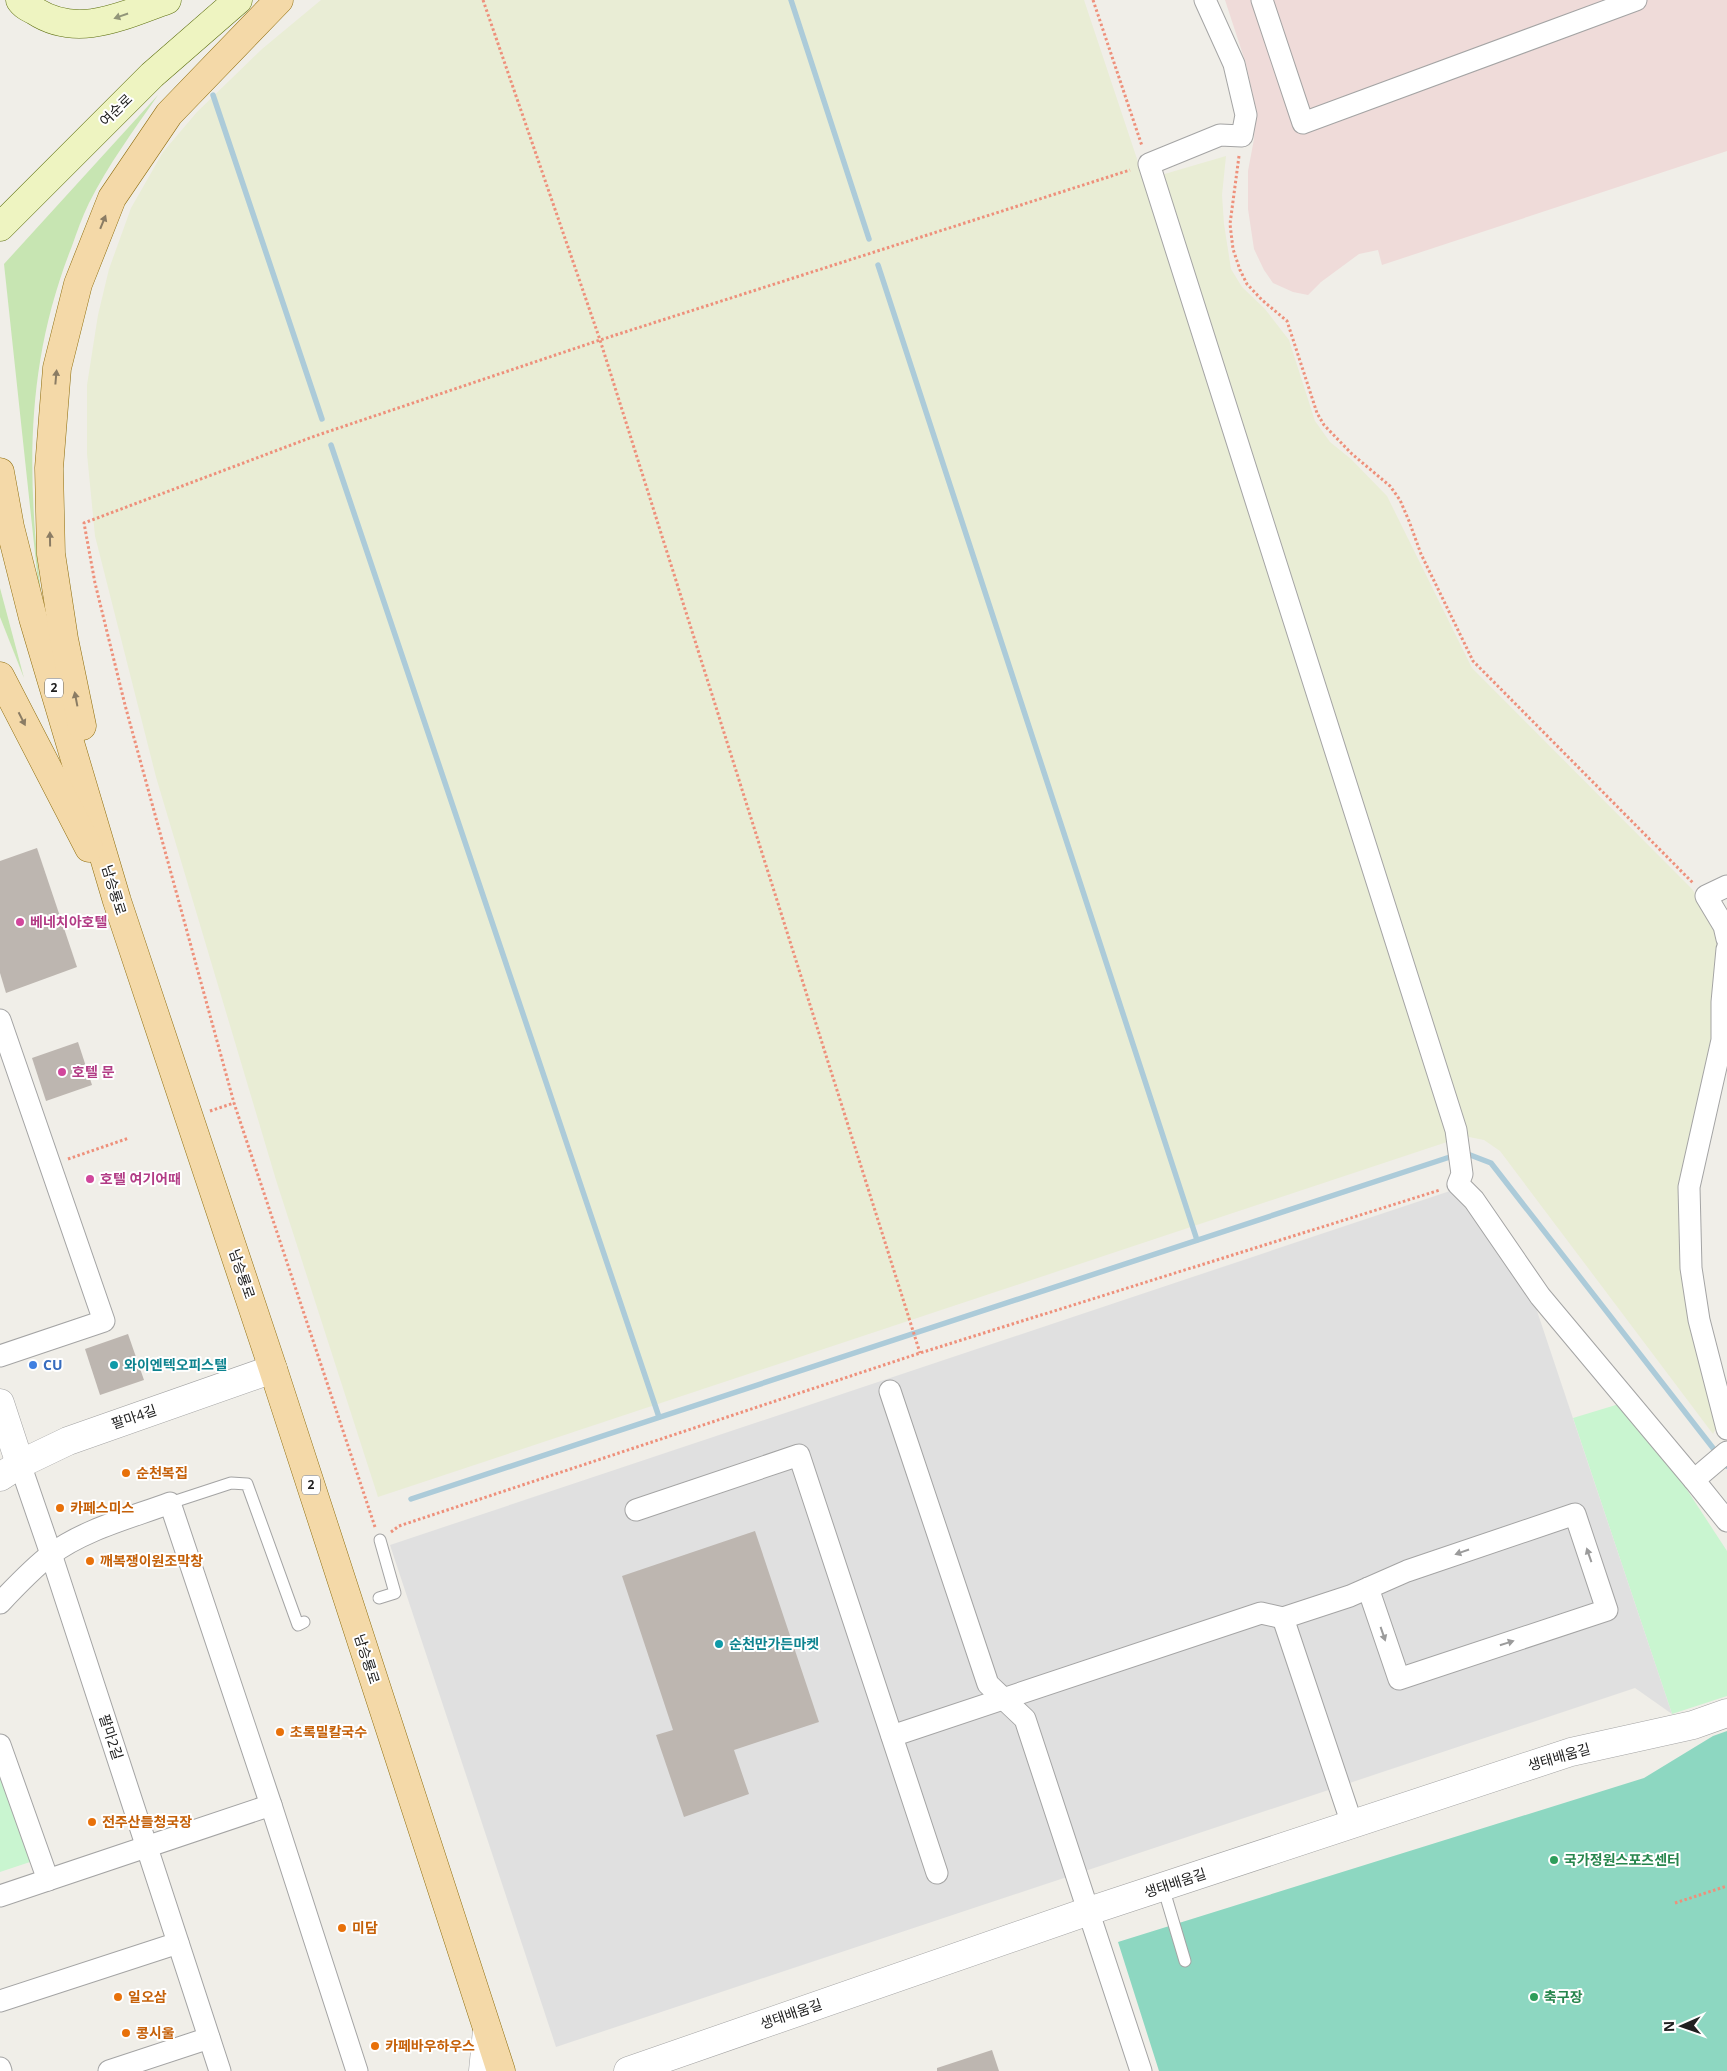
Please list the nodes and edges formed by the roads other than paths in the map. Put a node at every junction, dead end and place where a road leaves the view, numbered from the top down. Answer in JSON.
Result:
{"nodes":[{"id":1,"x":20,"y":0,"type":"edge"},
{"id":2,"x":167,"y":0,"type":"edge"},
{"id":3,"x":238,"y":0,"type":"edge"},
{"id":4,"x":279,"y":0,"type":"edge"},
{"id":5,"x":1205,"y":0,"type":"edge"},
{"id":6,"x":1262,"y":0,"type":"edge"},
{"id":7,"x":1636,"y":0,"type":"edge"},
{"id":8,"x":0,"y":227,"type":"edge"},
{"id":9,"x":0,"y":472,"type":"edge"},
{"id":10,"x":0,"y":676,"type":"edge"},
{"id":11,"x":1727,"y":886,"type":"edge"},
{"id":12,"x":117,"y":902,"type":"junction"},
{"id":13,"x":1727,"y":939,"type":"edge"},
{"id":14,"x":1727,"y":949,"type":"edge"},
{"id":15,"x":0,"y":1020,"type":"edge"},
{"id":16,"x":0,"y":1356,"type":"edge"},
{"id":17,"x":273,"y":1369,"type":"junction"},
{"id":18,"x":890,"y":1391,"type":"dead end"},
{"id":19,"x":0,"y":1402,"type":"edge"},
{"id":20,"x":1727,"y":1429,"type":"edge"},
{"id":21,"x":1727,"y":1452,"type":"edge"},
{"id":22,"x":10,"y":1470,"type":"edge"},
{"id":23,"x":1699,"y":1476,"type":"junction"},
{"id":24,"x":170,"y":1503,"type":"junction"},
{"id":25,"x":636,"y":1510,"type":"dead end"},
{"id":26,"x":1727,"y":1521,"type":"edge"},
{"id":27,"x":380,"y":1540,"type":"road end"},
{"id":28,"x":51,"y":1554,"type":"junction"},
{"id":29,"x":1376,"y":1585,"type":"junction"},
{"id":30,"x":379,"y":1598,"type":"dead end"},
{"id":31,"x":0,"y":1603,"type":"edge"},
{"id":32,"x":1283,"y":1618,"type":"junction"},
{"id":33,"x":304,"y":1622,"type":"dead end"},
{"id":34,"x":1004,"y":1699,"type":"junction"},
{"id":35,"x":1727,"y":1713,"type":"edge"},
{"id":36,"x":892,"y":1736,"type":"junction"},
{"id":37,"x":0,"y":1745,"type":"edge"},
{"id":38,"x":271,"y":1805,"type":"junction"},
{"id":39,"x":1352,"y":1824,"type":"junction"},
{"id":40,"x":147,"y":1848,"type":"junction"},
{"id":41,"x":937,"y":1872,"type":"dead end"},
{"id":42,"x":48,"y":1880,"type":"junction"},
{"id":43,"x":1163,"y":1887,"type":"junction"},
{"id":44,"x":0,"y":1896,"type":"edge"},
{"id":45,"x":1089,"y":1911,"type":"junction"},
{"id":46,"x":178,"y":1943,"type":"junction"},
{"id":47,"x":1185,"y":1961,"type":"dead end"},
{"id":48,"x":0,"y":2001,"type":"edge"},
{"id":49,"x":487,"y":2030,"type":"junction"},
{"id":50,"x":209,"y":2038,"type":"junction"},
{"id":51,"x":109,"y":2071,"type":"edge"},
{"id":52,"x":220,"y":2071,"type":"edge"},
{"id":53,"x":357,"y":2071,"type":"edge"},
{"id":54,"x":483,"y":2071,"type":"edge"},
{"id":55,"x":501,"y":2071,"type":"edge"},
{"id":56,"x":628,"y":2071,"type":"edge"},
{"id":57,"x":1141,"y":2071,"type":"edge"}],
"edges":[{"from":2,"to":1,"type":"main road","one_way":true},
{"from":3,"to":8,"type":"main road","name":"여순로"},
{"from":12,"to":4,"type":"main road","one_way":true},
{"from":5,"to":23,"type":"street"},
{"from":6,"to":7,"type":"street"},
{"from":9,"to":12,"type":"main road","name":"남승룡로","number":"2"},
{"from":10,"to":12,"type":"main road","one_way":true},
{"from":11,"to":13,"type":"street"},
{"from":12,"to":17,"type":"main road","name":"남승룡로","number":"2"},
{"from":14,"to":20,"type":"street"},
{"from":15,"to":16,"type":"street"},
{"from":17,"to":22,"type":"street","name":"팔마4길"},
{"from":17,"to":49,"type":"main road","name":"남승룡로","number":"2"},
{"from":18,"to":34,"type":"street"},
{"from":19,"to":22,"type":"street","name":"팔마2길"},
{"from":21,"to":23,"type":"street"},
{"from":22,"to":28,"type":"street","name":"팔마2길"},
{"from":23,"to":26,"type":"street"},
{"from":24,"to":28,"type":"street"},
{"from":24,"to":33,"type":"lane"},
{"from":24,"to":38,"type":"street"},
{"from":25,"to":36,"type":"street"},
{"from":27,"to":30,"type":"lane"},
{"from":28,"to":31,"type":"street"},
{"from":28,"to":40,"type":"street","name":"팔마2길"},
{"from":29,"to":29,"type":"street","one_way":true},
{"from":29,"to":32,"type":"street"},
{"from":32,"to":34,"type":"street"},
{"from":32,"to":39,"type":"street"},
{"from":34,"to":36,"type":"street"},
{"from":34,"to":45,"type":"street"},
{"from":35,"to":39,"type":"street","name":"생태배움길"},
{"from":36,"to":41,"type":"street"},
{"from":37,"to":42,"type":"street"},
{"from":38,"to":40,"type":"street"},
{"from":38,"to":53,"type":"street"},
{"from":39,"to":43,"type":"street","name":"생태배움길"},
{"from":40,"to":42,"type":"street"},
{"from":40,"to":46,"type":"street","name":"팔마2길"},
{"from":42,"to":44,"type":"street"},
{"from":43,"to":45,"type":"street","name":"생태배움길"},
{"from":43,"to":47,"type":"lane"},
{"from":45,"to":56,"type":"street","name":"생태배움길"},
{"from":45,"to":57,"type":"street"},
{"from":46,"to":48,"type":"street"},
{"from":46,"to":50,"type":"street","name":"팔마2길"},
{"from":49,"to":54,"type":"street"},
{"from":49,"to":55,"type":"main road","name":"남승룡로","number":"2"},
{"from":50,"to":51,"type":"street"},
{"from":50,"to":52,"type":"street","name":"팔마2길"}]}
